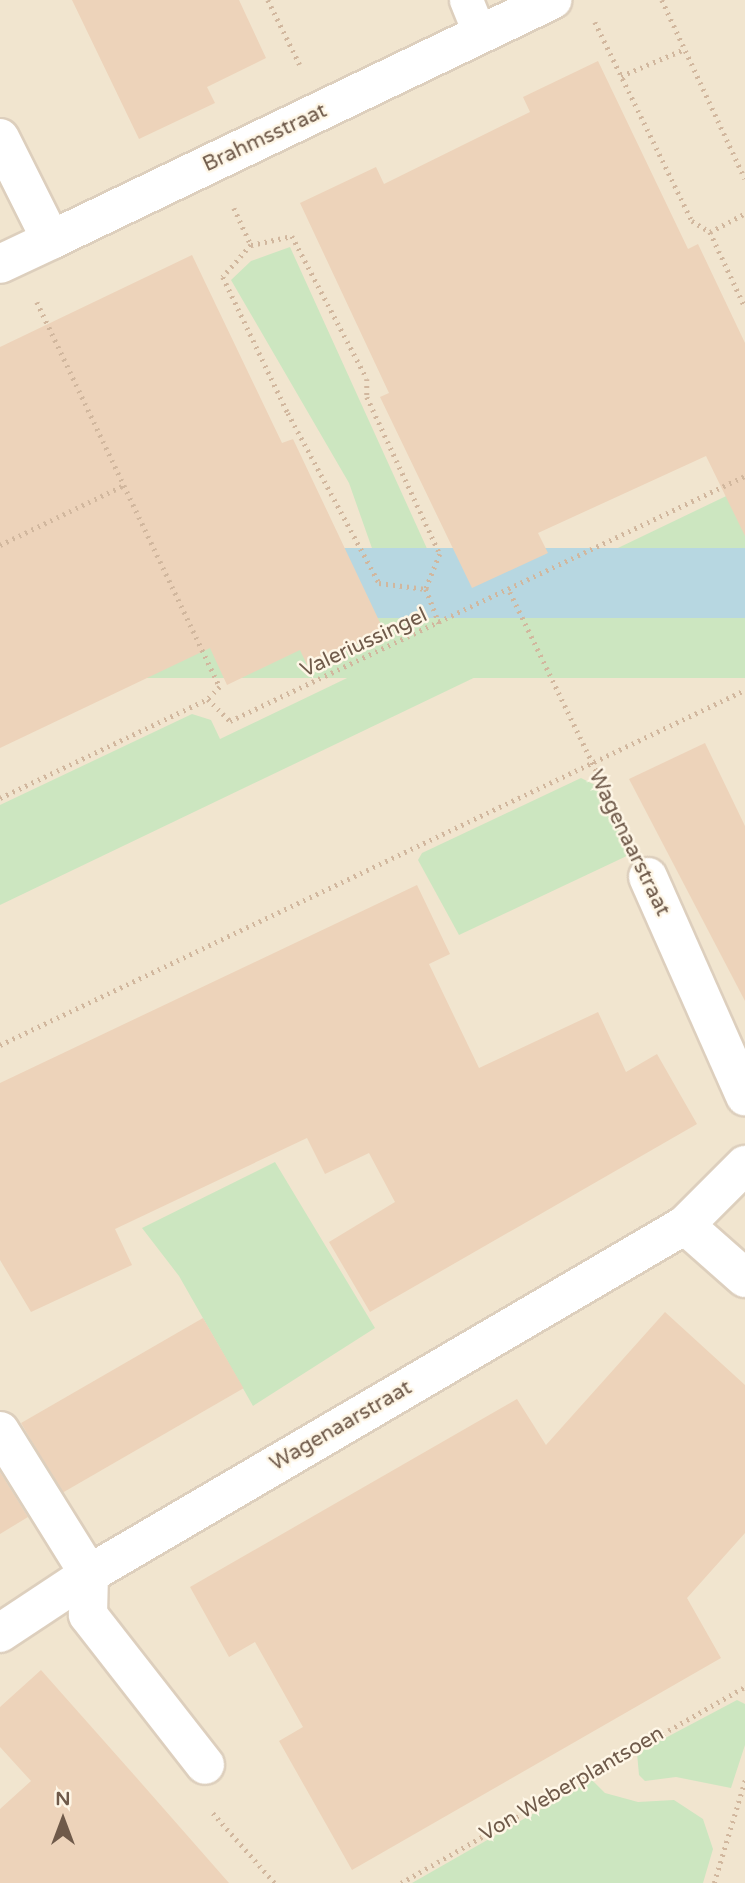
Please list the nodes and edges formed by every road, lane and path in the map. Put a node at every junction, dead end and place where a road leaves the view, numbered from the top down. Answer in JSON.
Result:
{"nodes":[{"id":1,"x":268,"y":0,"type":"edge"},
{"id":2,"x":466,"y":0,"type":"edge"},
{"id":3,"x":552,"y":0,"type":"edge"},
{"id":4,"x":663,"y":0,"type":"edge"},
{"id":5,"x":591,"y":13,"type":"dead end"},
{"id":6,"x":480,"y":35,"type":"junction"},
{"id":7,"x":684,"y":48,"type":"junction"},
{"id":8,"x":621,"y":76,"type":"junction"},
{"id":9,"x":322,"y":111,"type":"junction"},
{"id":10,"x":0,"y":138,"type":"edge"},
{"id":11,"x":214,"y":162,"type":"junction"},
{"id":12,"x":745,"y":179,"type":"edge"},
{"id":13,"x":745,"y":213,"type":"edge"},
{"id":14,"x":710,"y":232,"type":"junction"},
{"id":15,"x":51,"y":240,"type":"junction"},
{"id":16,"x":251,"y":245,"type":"junction"},
{"id":17,"x":8,"y":260,"type":"edge"},
{"id":18,"x":745,"y":307,"type":"edge"},
{"id":19,"x":745,"y":476,"type":"edge"},
{"id":20,"x":124,"y":485,"type":"junction"},
{"id":21,"x":0,"y":545,"type":"edge"},
{"id":22,"x":426,"y":589,"type":"junction"},
{"id":23,"x":510,"y":592,"type":"junction"},
{"id":24,"x":440,"y":625,"type":"junction"},
{"id":25,"x":745,"y":690,"type":"edge"},
{"id":26,"x":208,"y":699,"type":"junction"},
{"id":27,"x":591,"y":764,"type":"junction"},
{"id":28,"x":0,"y":798,"type":"edge"},
{"id":29,"x":648,"y":877,"type":"joint"},
{"id":30,"x":0,"y":1045,"type":"edge"},
{"id":31,"x":745,"y":1096,"type":"edge"},
{"id":32,"x":745,"y":1165,"type":"edge"},
{"id":33,"x":684,"y":1225,"type":"junction"},
{"id":34,"x":745,"y":1278,"type":"edge"},
{"id":35,"x":0,"y":1431,"type":"edge"},
{"id":36,"x":89,"y":1574,"type":"junction"},
{"id":37,"x":0,"y":1633,"type":"edge"},
{"id":38,"x":745,"y":1687,"type":"edge"},
{"id":39,"x":205,"y":1765,"type":"joint"},
{"id":40,"x":745,"y":1780,"type":"edge"},
{"id":41,"x":275,"y":1883,"type":"edge"},
{"id":42,"x":401,"y":1883,"type":"edge"},
{"id":43,"x":714,"y":1883,"type":"edge"}],
"edges":[{"from":1,"to":9,"type":"path"},
{"from":2,"to":6,"type":"lane"},
{"from":3,"to":6,"type":"street","name":"Brahmsstraat"},
{"from":4,"to":7,"type":"path"},
{"from":5,"to":8,"type":"path"},
{"from":6,"to":9,"type":"street","name":"Brahmsstraat"},
{"from":7,"to":8,"type":"path"},
{"from":7,"to":12,"type":"path"},
{"from":8,"to":14,"type":"path"},
{"from":9,"to":11,"type":"street","name":"Brahmsstraat"},
{"from":10,"to":15,"type":"street"},
{"from":11,"to":15,"type":"street","name":"Brahmsstraat"},
{"from":11,"to":16,"type":"path"},
{"from":13,"to":14,"type":"path"},
{"from":14,"to":18,"type":"path"},
{"from":15,"to":17,"type":"street","name":"Brahmsstraat"},
{"from":16,"to":22,"type":"path"},
{"from":16,"to":22,"type":"path"},
{"from":17,"to":20,"type":"path"},
{"from":19,"to":23,"type":"path","name":"Valeriussingel"},
{"from":20,"to":21,"type":"path"},
{"from":20,"to":26,"type":"path"},
{"from":22,"to":24,"type":"path"},
{"from":23,"to":24,"type":"path","name":"Valeriussingel"},
{"from":23,"to":27,"type":"path","name":"Wagenaarstraat"},
{"from":24,"to":26,"type":"path","name":"Valeriussingel"},
{"from":25,"to":27,"type":"path"},
{"from":26,"to":28,"type":"path"},
{"from":27,"to":29,"type":"path","name":"Wagenaarstraat"},
{"from":27,"to":30,"type":"path"},
{"from":29,"to":31,"type":"street","name":"Wagenaarstraat"},
{"from":32,"to":33,"type":"street","name":"Wagenaarstraat"},
{"from":33,"to":34,"type":"street"},
{"from":33,"to":36,"type":"street","name":"Wagenaarstraat"},
{"from":35,"to":36,"type":"street"},
{"from":36,"to":37,"type":"street","name":"Wagenaarstraat"},
{"from":36,"to":39,"type":"street"},
{"from":38,"to":42,"type":"path","name":"Von Weberplantsoen"},
{"from":39,"to":41,"type":"path"},
{"from":40,"to":43,"type":"path"}]}
